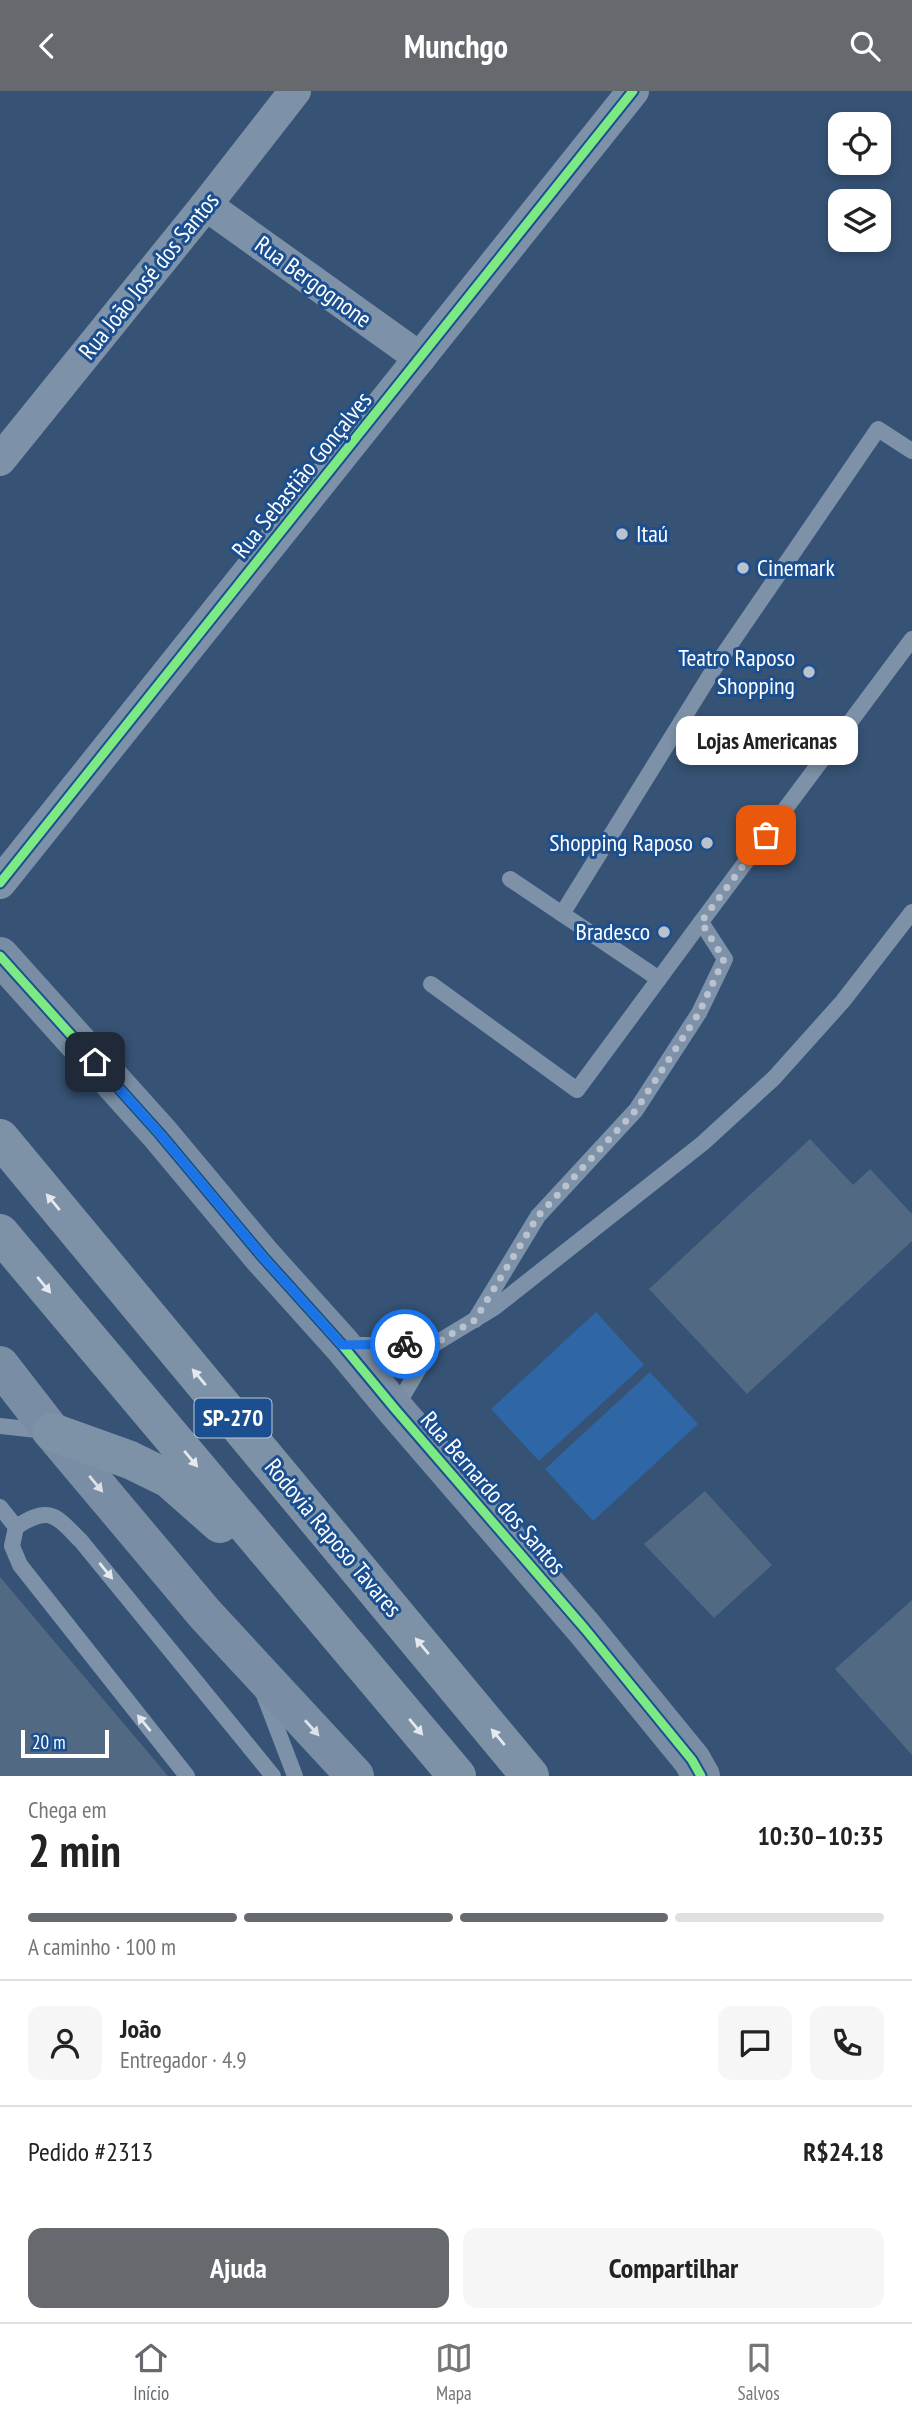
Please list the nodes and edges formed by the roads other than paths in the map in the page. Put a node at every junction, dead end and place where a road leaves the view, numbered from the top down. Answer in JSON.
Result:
{"nodes":[{"id":1,"x":295,"y":91,"type":"edge"},
{"id":2,"x":632,"y":91,"type":"edge"},
{"id":3,"x":206,"y":205,"type":"junction"},
{"id":4,"x":420,"y":358,"type":"junction"},
{"id":5,"x":912,"y":451,"type":"edge"},
{"id":6,"x":0,"y":460,"type":"edge"},
{"id":7,"x":912,"y":639,"type":"edge"},
{"id":8,"x":510,"y":879,"type":"dead end"},
{"id":9,"x":0,"y":883,"type":"edge"},
{"id":10,"x":912,"y":912,"type":"edge"},
{"id":11,"x":562,"y":914,"type":"junction"},
{"id":12,"x":701,"y":922,"type":"junction"},
{"id":13,"x":0,"y":956,"type":"edge"},
{"id":14,"x":659,"y":979,"type":"junction"},
{"id":15,"x":431,"y":984,"type":"dead end"},
{"id":16,"x":0,"y":1139,"type":"edge"},
{"id":17,"x":0,"y":1233,"type":"edge"},
{"id":18,"x":475,"y":1320,"type":"junction"},
{"id":19,"x":342,"y":1345,"type":"junction"},
{"id":20,"x":433,"y":1345,"type":"junction"},
{"id":21,"x":0,"y":1364,"type":"edge"},
{"id":22,"x":395,"y":1409,"type":"junction"},
{"id":23,"x":1,"y":1427,"type":"edge"},
{"id":24,"x":52,"y":1432,"type":"junction"},
{"id":25,"x":0,"y":1507,"type":"edge"},
{"id":26,"x":16,"y":1527,"type":"junction"},
{"id":27,"x":315,"y":1607,"type":"junction"},
{"id":28,"x":252,"y":1663,"type":"junction"},
{"id":29,"x":187,"y":1776,"type":"edge"},
{"id":30,"x":273,"y":1776,"type":"edge"},
{"id":31,"x":295,"y":1776,"type":"edge"},
{"id":32,"x":355,"y":1776,"type":"edge"},
{"id":33,"x":457,"y":1776,"type":"edge"},
{"id":34,"x":530,"y":1776,"type":"edge"},
{"id":35,"x":701,"y":1776,"type":"edge"}],
"edges":[{"from":1,"to":3,"type":"street","name":"Rua João José dos Santos"},
{"from":2,"to":4,"type":"street","name":"Rua Sebastião Gonçalves"},
{"from":3,"to":4,"type":"street","name":"Rua Bergognone"},
{"from":3,"to":6,"type":"street","name":"Rua João José dos Santos"},
{"from":4,"to":9,"type":"street","name":"Rua Sebastião Gonçalves"},
{"from":5,"to":11,"type":"lane"},
{"from":7,"to":12,"type":"lane"},
{"from":8,"to":11,"type":"lane"},
{"from":10,"to":18,"type":"lane"},
{"from":11,"to":14,"type":"lane"},
{"from":12,"to":14,"type":"lane"},
{"from":12,"to":18,"type":"lane"},
{"from":13,"to":19,"type":"street","name":"Rua Bernardo dos Santos"},
{"from":14,"to":15,"type":"lane"},
{"from":34,"to":16,"type":"highway","name":"Rodovia Raposo Tavares","number":"SP-270","one_way":true},
{"from":17,"to":27,"type":"highway","number":"SP-270","one_way":true},
{"from":18,"to":20,"type":"lane"},
{"from":19,"to":20,"type":"lane"},
{"from":19,"to":22,"type":"street","name":"Rua Bernardo dos Santos"},
{"from":20,"to":22,"type":"lane"},
{"from":21,"to":24,"type":"street"},
{"from":22,"to":35,"type":"street","name":"Rua Bernardo dos Santos"},
{"from":23,"to":24,"type":"lane"},
{"from":24,"to":27,"type":"highway"},
{"from":24,"to":28,"type":"street","one_way":true},
{"from":25,"to":26,"type":"lane"},
{"from":29,"to":26,"type":"lane","one_way":true},
{"from":26,"to":30,"type":"lane","one_way":true},
{"from":27,"to":33,"type":"highway","number":"SP-270","one_way":true},
{"from":28,"to":31,"type":"lane"},
{"from":28,"to":32,"type":"street","one_way":true}]}
